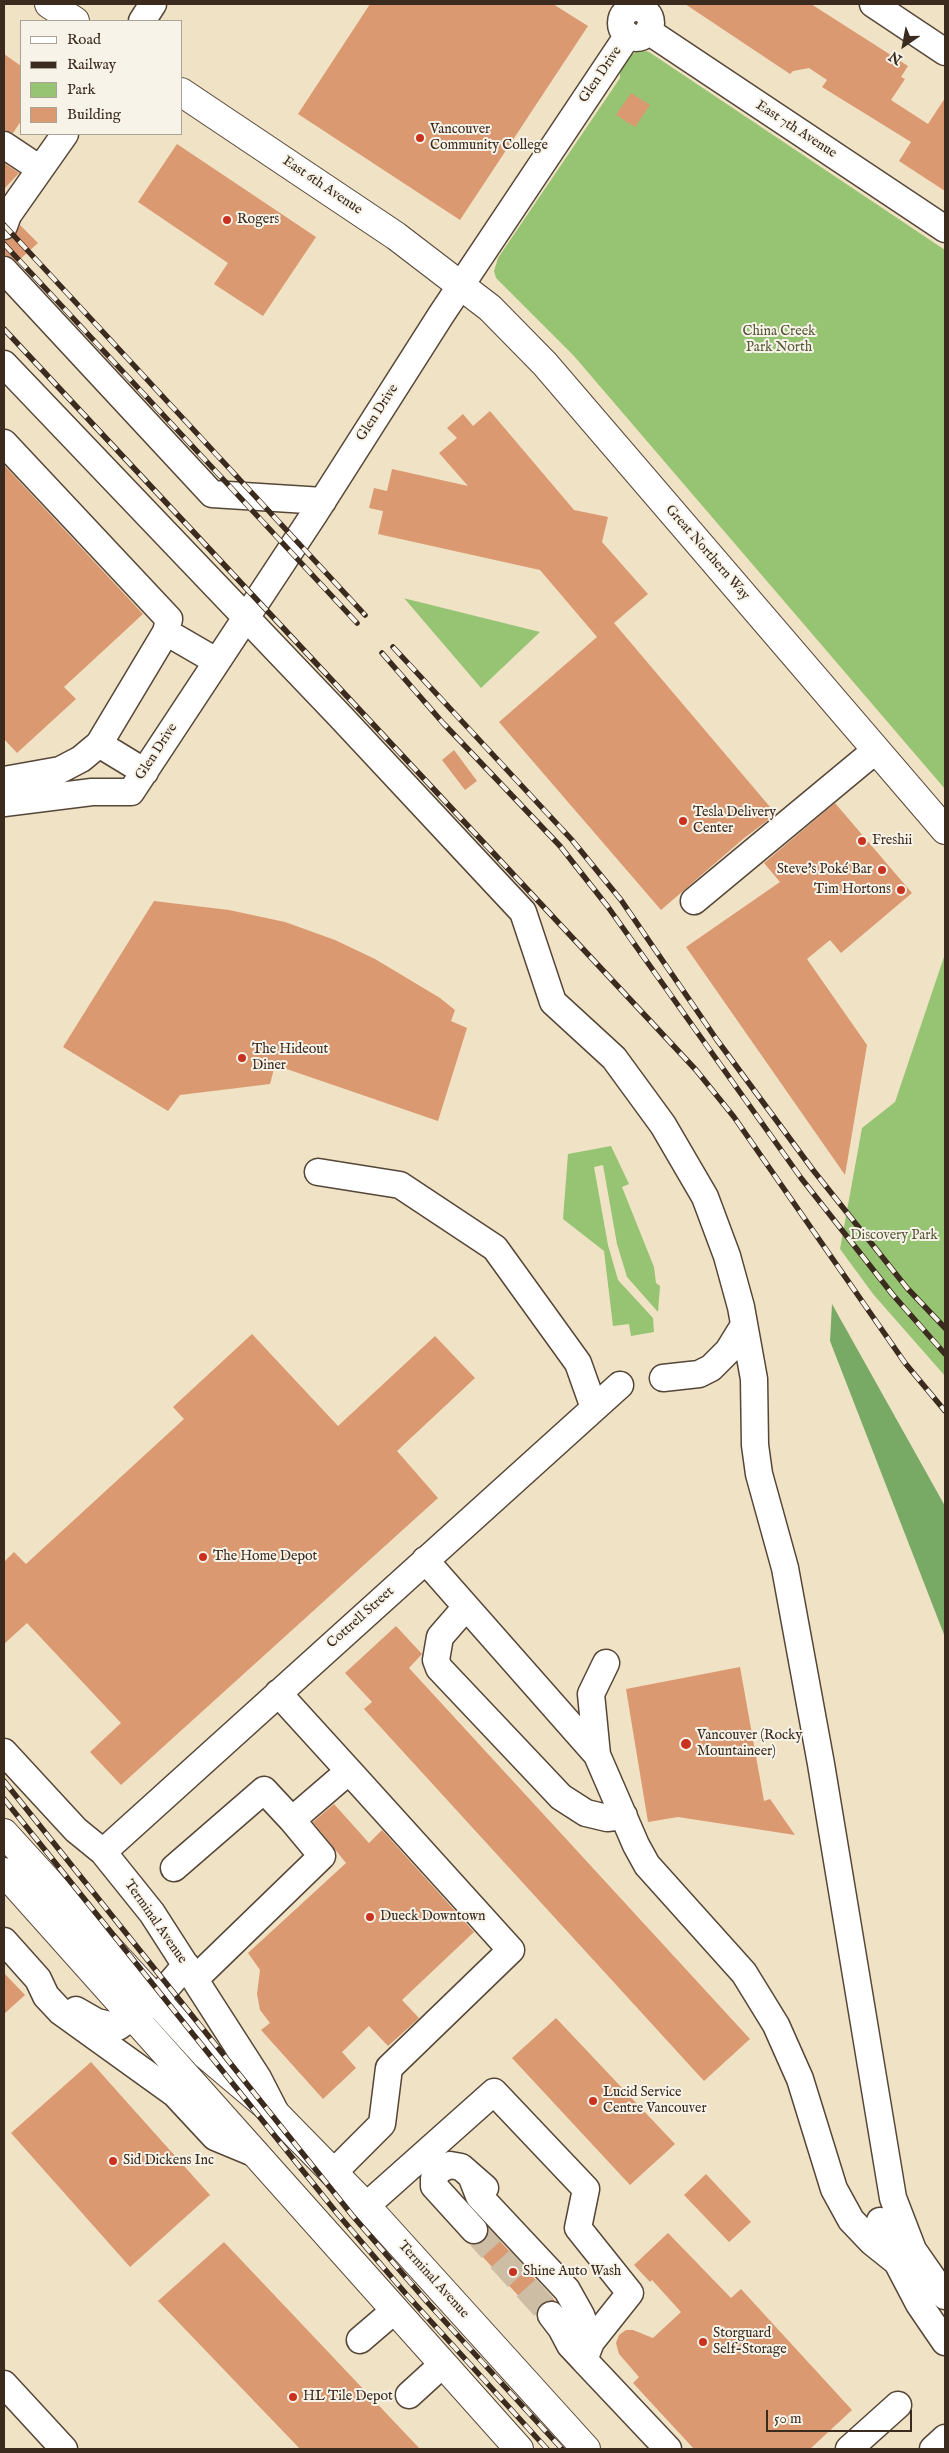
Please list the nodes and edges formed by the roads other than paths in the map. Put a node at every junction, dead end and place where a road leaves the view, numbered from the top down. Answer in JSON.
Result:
{"nodes":[{"id":1,"x":49,"y":4,"type":"edge"},
{"id":2,"x":153,"y":4,"type":"edge"},
{"id":3,"x":874,"y":4,"type":"edge"},
{"id":4,"x":633,"y":16,"type":"edge"},
{"id":5,"x":73,"y":20,"type":"edge"},
{"id":6,"x":143,"y":20,"type":"edge"},
{"id":7,"x":945,"y":52,"type":"edge"},
{"id":8,"x":182,"y":93,"type":"edge"},
{"id":9,"x":64,"y":135,"type":"edge"},
{"id":10,"x":4,"y":145,"type":"edge"},
{"id":11,"x":40,"y":169,"type":"junction"},
{"id":12,"x":6,"y":221,"type":"edge"},
{"id":13,"x":945,"y":229,"type":"edge"},
{"id":14,"x":4,"y":270,"type":"edge"},
{"id":15,"x":461,"y":284,"type":"junction"},
{"id":16,"x":4,"y":364,"type":"edge"},
{"id":17,"x":4,"y":443,"type":"edge"},
{"id":18,"x":323,"y":501,"type":"junction"},
{"id":19,"x":245,"y":619,"type":"junction"},
{"id":20,"x":166,"y":632,"type":"junction"},
{"id":21,"x":216,"y":661,"type":"junction"},
{"id":22,"x":99,"y":744,"type":"junction"},
{"id":23,"x":876,"y":750,"type":"junction"},
{"id":24,"x":4,"y":780,"type":"edge"},
{"id":25,"x":138,"y":782,"type":"junction"},
{"id":26,"x":4,"y":803,"type":"edge"},
{"id":27,"x":945,"y":830,"type":"edge"},
{"id":28,"x":694,"y":901,"type":"dead end"},
{"id":29,"x":318,"y":1172,"type":"dead end"},
{"id":30,"x":744,"y":1325,"type":"junction"},
{"id":31,"x":664,"y":1378,"type":"dead end"},
{"id":32,"x":620,"y":1385,"type":"dead end"},
{"id":33,"x":594,"y":1408,"type":"junction"},
{"id":34,"x":425,"y":1560,"type":"junction"},
{"id":35,"x":466,"y":1607,"type":"junction"},
{"id":36,"x":606,"y":1663,"type":"dead end"},
{"id":37,"x":278,"y":1694,"type":"junction"},
{"id":38,"x":4,"y":1752,"type":"edge"},
{"id":39,"x":597,"y":1755,"type":"junction"},
{"id":40,"x":349,"y":1771,"type":"junction"},
{"id":41,"x":624,"y":1816,"type":"junction"},
{"id":42,"x":292,"y":1820,"type":"junction"},
{"id":43,"x":4,"y":1833,"type":"edge"},
{"id":44,"x":103,"y":1852,"type":"junction"},
{"id":45,"x":174,"y":1868,"type":"dead end"},
{"id":46,"x":4,"y":1872,"type":"edge"},
{"id":47,"x":4,"y":1941,"type":"edge"},
{"id":48,"x":190,"y":1972,"type":"junction"},
{"id":49,"x":38,"y":1979,"type":"junction"},
{"id":50,"x":156,"y":2000,"type":"junction"},
{"id":51,"x":134,"y":2018,"type":"junction"},
{"id":52,"x":277,"y":2115,"type":"junction"},
{"id":53,"x":256,"y":2154,"type":"junction"},
{"id":54,"x":406,"y":2171,"type":"junction"},
{"id":55,"x":333,"y":2173,"type":"junction"},
{"id":56,"x":434,"y":2186,"type":"junction"},
{"id":57,"x":366,"y":2206,"type":"junction"},
{"id":58,"x":880,"y":2221,"type":"dead end"},
{"id":59,"x":474,"y":2230,"type":"tunnel mouth"},
{"id":60,"x":897,"y":2262,"type":"junction"},
{"id":61,"x":945,"y":2296,"type":"edge"},
{"id":62,"x":395,"y":2310,"type":"junction"},
{"id":63,"x":551,"y":2315,"type":"tunnel mouth"},
{"id":64,"x":360,"y":2340,"type":"dead end"},
{"id":65,"x":945,"y":2342,"type":"edge"},
{"id":66,"x":588,"y":2351,"type":"junction"},
{"id":67,"x":444,"y":2364,"type":"junction"},
{"id":68,"x":4,"y":2384,"type":"edge"},
{"id":69,"x":409,"y":2395,"type":"dead end"},
{"id":70,"x":898,"y":2404,"type":"dead end"},
{"id":71,"x":945,"y":2438,"type":"edge"},
{"id":72,"x":655,"y":2445,"type":"edge"},
{"id":73,"x":64,"y":2449,"type":"edge"},
{"id":74,"x":519,"y":2449,"type":"edge"},
{"id":75,"x":586,"y":2449,"type":"edge"},
{"id":76,"x":849,"y":2449,"type":"edge"},
{"id":77,"x":933,"y":2449,"type":"edge"}],
"edges":[{"from":1,"to":5,"type":"main road"},
{"from":2,"to":6,"type":"street"},
{"from":3,"to":7,"type":"street"},
{"from":4,"to":13,"type":"street","name":"East 7th Avenue"},
{"from":4,"to":15,"type":"street","name":"Glen Drive"},
{"from":8,"to":15,"type":"main road","name":"East 6th Avenue"},
{"from":9,"to":11,"type":"street"},
{"from":10,"to":11,"type":"street"},
{"from":11,"to":12,"type":"street"},
{"from":14,"to":18,"type":"street"},
{"from":15,"to":18,"type":"street","name":"Glen Drive"},
{"from":15,"to":23,"type":"main road","name":"Great Northern Way"},
{"from":16,"to":19,"type":"street"},
{"from":17,"to":20,"type":"street"},
{"from":18,"to":19,"type":"street","name":"Glen Drive"},
{"from":19,"to":21,"type":"street","name":"Glen Drive"},
{"from":19,"to":30,"type":"street"},
{"from":20,"to":21,"type":"street"},
{"from":20,"to":22,"type":"street"},
{"from":21,"to":25,"type":"street","name":"Glen Drive"},
{"from":22,"to":24,"type":"street"},
{"from":22,"to":25,"type":"street"},
{"from":23,"to":27,"type":"main road","name":"Great Northern Way"},
{"from":23,"to":28,"type":"street"},
{"from":25,"to":26,"type":"street"},
{"from":29,"to":33,"type":"street"},
{"from":30,"to":31,"type":"street"},
{"from":30,"to":61,"type":"street"},
{"from":32,"to":33,"type":"street","name":"Cottrell Street"},
{"from":33,"to":34,"type":"street","name":"Cottrell Street"},
{"from":34,"to":35,"type":"street"},
{"from":34,"to":37,"type":"street","name":"Cottrell Street"},
{"from":35,"to":39,"type":"street"},
{"from":35,"to":41,"type":"street"},
{"from":36,"to":39,"type":"street"},
{"from":37,"to":40,"type":"street"},
{"from":37,"to":44,"type":"street","name":"Cottrell Street"},
{"from":38,"to":44,"type":"street","name":"Terminal Avenue"},
{"from":39,"to":41,"type":"street"},
{"from":40,"to":42,"type":"street"},
{"from":40,"to":55,"type":"street"},
{"from":41,"to":60,"type":"street"},
{"from":42,"to":45,"type":"street"},
{"from":42,"to":48,"type":"street"},
{"from":43,"to":50,"type":"main road","name":"Terminal Avenue"},
{"from":44,"to":48,"type":"street","name":"Terminal Avenue"},
{"from":46,"to":51,"type":"main road"},
{"from":47,"to":49,"type":"street"},
{"from":48,"to":50,"type":"street"},
{"from":48,"to":52,"type":"street","name":"Terminal Avenue"},
{"from":49,"to":51,"type":"street"},
{"from":49,"to":53,"type":"street"},
{"from":50,"to":51,"type":"street"},
{"from":50,"to":52,"type":"main road","name":"Terminal Avenue"},
{"from":51,"to":53,"type":"main road"},
{"from":52,"to":55,"type":"main road","name":"Terminal Avenue"},
{"from":53,"to":62,"type":"main road"},
{"from":54,"to":56,"type":"street"},
{"from":54,"to":57,"type":"street"},
{"from":54,"to":66,"type":"street"},
{"from":55,"to":57,"type":"main road","name":"Terminal Avenue"},
{"from":56,"to":59,"type":"street"},
{"from":56,"to":66,"type":"street"},
{"from":57,"to":75,"type":"main road","name":"Terminal Avenue"},
{"from":58,"to":60,"type":"street"},
{"from":60,"to":65,"type":"street"},
{"from":62,"to":64,"type":"street"},
{"from":62,"to":67,"type":"main road"},
{"from":63,"to":66,"type":"street"},
{"from":66,"to":72,"type":"street"},
{"from":67,"to":69,"type":"street"},
{"from":67,"to":74,"type":"main road"},
{"from":68,"to":73,"type":"street"},
{"from":70,"to":76,"type":"street"},
{"from":71,"to":77,"type":"street"}]}
